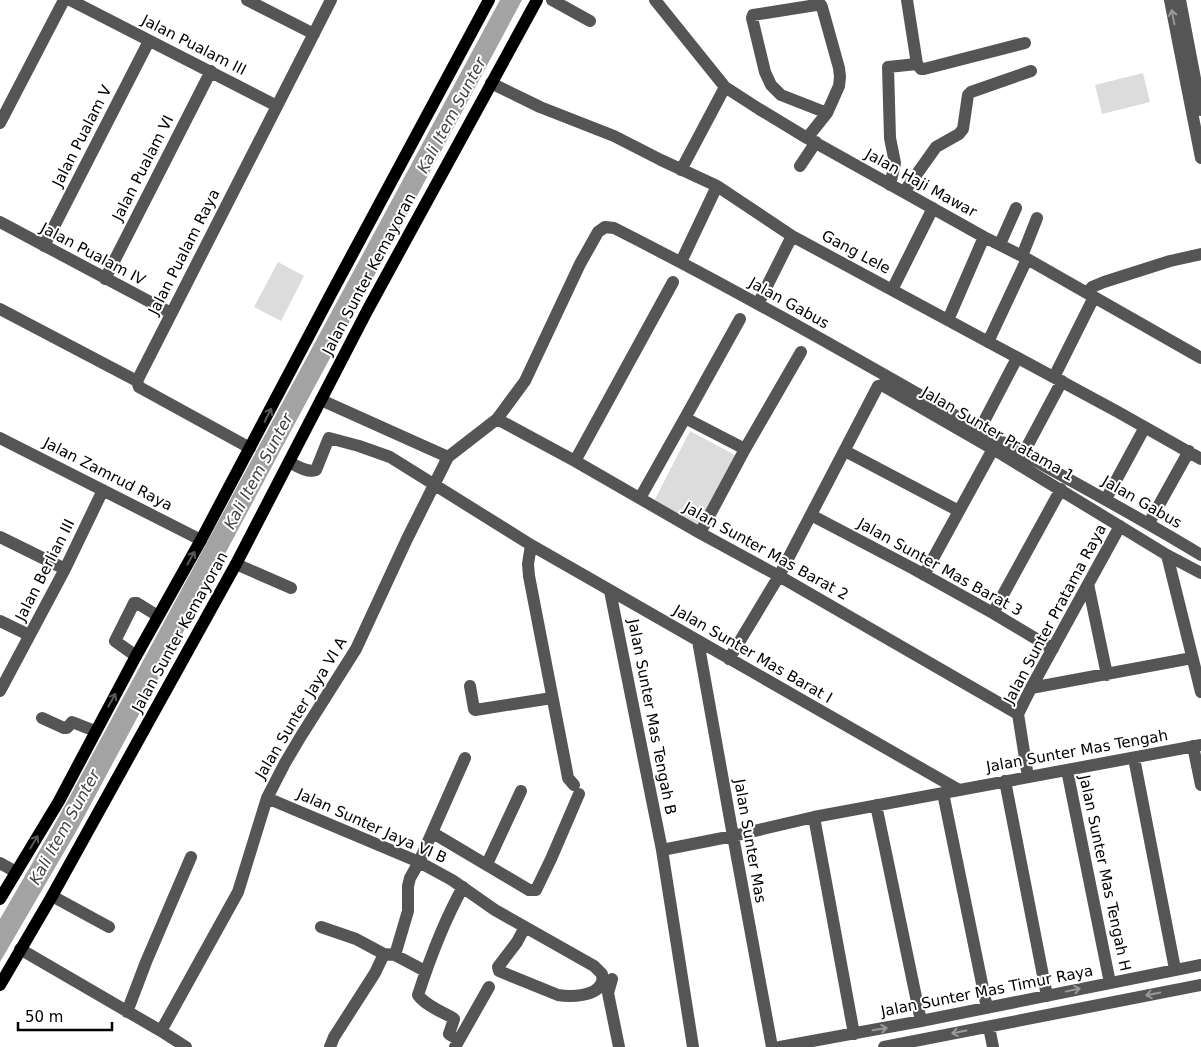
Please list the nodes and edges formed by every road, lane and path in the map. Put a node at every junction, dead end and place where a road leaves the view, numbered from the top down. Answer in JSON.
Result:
{"nodes":[{"id":1,"x":64,"y":0,"type":"edge"},
{"id":2,"x":70,"y":0,"type":"edge"},
{"id":3,"x":247,"y":0,"type":"edge"},
{"id":4,"x":331,"y":0,"type":"edge"},
{"id":5,"x":488,"y":0,"type":"edge"},
{"id":6,"x":537,"y":0,"type":"edge"},
{"id":7,"x":552,"y":0,"type":"edge"},
{"id":8,"x":655,"y":0,"type":"edge"},
{"id":9,"x":907,"y":0,"type":"edge"},
{"id":10,"x":1170,"y":0,"type":"edge"},
{"id":11,"x":1180,"y":0,"type":"edge"},
{"id":12,"x":590,"y":21,"type":"dead end"},
{"id":13,"x":314,"y":34,"type":"junction"},
{"id":14,"x":149,"y":41,"type":"junction"},
{"id":15,"x":1025,"y":43,"type":"dead end"},
{"id":16,"x":917,"y":64,"type":"junction"},
{"id":17,"x":210,"y":71,"type":"junction"},
{"id":18,"x":1031,"y":72,"type":"dead end"},
{"id":19,"x":491,"y":83,"type":"junction"},
{"id":20,"x":725,"y":87,"type":"junction"},
{"id":21,"x":277,"y":106,"type":"junction"},
{"id":22,"x":1201,"y":110,"type":"edge"},
{"id":23,"x":827,"y":113,"type":"junction"},
{"id":24,"x":0,"y":124,"type":"edge"},
{"id":25,"x":812,"y":140,"type":"junction"},
{"id":26,"x":1201,"y":154,"type":"edge"},
{"id":27,"x":800,"y":166,"type":"dead end"},
{"id":28,"x":681,"y":170,"type":"junction"},
{"id":29,"x":890,"y":185,"type":"junction"},
{"id":30,"x":717,"y":186,"type":"junction"},
{"id":31,"x":904,"y":192,"type":"junction"},
{"id":32,"x":933,"y":208,"type":"junction"},
{"id":33,"x":1016,"y":208,"type":"dead end"},
{"id":34,"x":1038,"y":218,"type":"dead end"},
{"id":35,"x":0,"y":222,"type":"edge"},
{"id":36,"x":792,"y":236,"type":"junction"},
{"id":37,"x":984,"y":237,"type":"junction"},
{"id":38,"x":1000,"y":244,"type":"junction"},
{"id":39,"x":44,"y":246,"type":"junction"},
{"id":40,"x":1201,"y":254,"type":"edge"},
{"id":41,"x":1025,"y":257,"type":"junction"},
{"id":42,"x":681,"y":262,"type":"junction"},
{"id":43,"x":105,"y":279,"type":"junction"},
{"id":44,"x":674,"y":282,"type":"dead end"},
{"id":45,"x":892,"y":290,"type":"junction"},
{"id":46,"x":1091,"y":295,"type":"junction"},
{"id":47,"x":758,"y":304,"type":"junction"},
{"id":48,"x":0,"y":309,"type":"edge"},
{"id":49,"x":171,"y":313,"type":"junction"},
{"id":50,"x":740,"y":319,"type":"dead end"},
{"id":51,"x":948,"y":320,"type":"junction"},
{"id":52,"x":988,"y":342,"type":"junction"},
{"id":53,"x":801,"y":352,"type":"dead end"},
{"id":54,"x":1017,"y":358,"type":"junction"},
{"id":55,"x":1201,"y":358,"type":"edge"},
{"id":56,"x":1058,"y":379,"type":"junction"},
{"id":57,"x":137,"y":381,"type":"junction"},
{"id":58,"x":321,"y":400,"type":"junction"},
{"id":59,"x":685,"y":418,"type":"junction"},
{"id":60,"x":497,"y":419,"type":"junction"},
{"id":61,"x":1145,"y":427,"type":"junction"},
{"id":62,"x":980,"y":429,"type":"junction"},
{"id":63,"x":0,"y":438,"type":"edge"},
{"id":64,"x":250,"y":448,"type":"junction"},
{"id":65,"x":745,"y":448,"type":"junction"},
{"id":66,"x":993,"y":449,"type":"junction"},
{"id":67,"x":845,"y":451,"type":"junction"},
{"id":68,"x":1189,"y":451,"type":"junction"},
{"id":69,"x":1023,"y":454,"type":"junction"},
{"id":70,"x":448,"y":457,"type":"junction"},
{"id":71,"x":1201,"y":458,"type":"edge"},
{"id":72,"x":575,"y":461,"type":"junction"},
{"id":73,"x":289,"y":462,"type":"junction"},
{"id":74,"x":433,"y":485,"type":"junction"},
{"id":75,"x":1061,"y":489,"type":"junction"},
{"id":76,"x":103,"y":490,"type":"junction"},
{"id":77,"x":640,"y":498,"type":"junction"},
{"id":78,"x":1106,"y":499,"type":"junction"},
{"id":79,"x":959,"y":511,"type":"junction"},
{"id":80,"x":811,"y":515,"type":"junction"},
{"id":81,"x":1149,"y":523,"type":"junction"},
{"id":82,"x":1120,"y":526,"type":"junction"},
{"id":83,"x":700,"y":533,"type":"junction"},
{"id":84,"x":0,"y":537,"type":"edge"},
{"id":85,"x":201,"y":540,"type":"junction"},
{"id":86,"x":531,"y":546,"type":"junction"},
{"id":87,"x":1167,"y":555,"type":"junction"},
{"id":88,"x":1201,"y":555,"type":"edge"},
{"id":89,"x":236,"y":564,"type":"junction"},
{"id":90,"x":65,"y":569,"type":"junction"},
{"id":91,"x":1201,"y":573,"type":"edge"},
{"id":92,"x":924,"y":575,"type":"junction"},
{"id":93,"x":780,"y":576,"type":"junction"},
{"id":94,"x":1088,"y":584,"type":"junction"},
{"id":95,"x":291,"y":588,"type":"dead end"},
{"id":96,"x":610,"y":591,"type":"junction"},
{"id":97,"x":993,"y":613,"type":"junction"},
{"id":98,"x":158,"y":616,"type":"junction"},
{"id":99,"x":0,"y":621,"type":"edge"},
{"id":100,"x":29,"y":635,"type":"junction"},
{"id":101,"x":698,"y":641,"type":"junction"},
{"id":102,"x":1053,"y":649,"type":"junction"},
{"id":103,"x":136,"y":656,"type":"junction"},
{"id":104,"x":1192,"y":658,"type":"junction"},
{"id":105,"x":729,"y":659,"type":"junction"},
{"id":106,"x":1107,"y":675,"type":"junction"},
{"id":107,"x":470,"y":686,"type":"dead end"},
{"id":108,"x":1031,"y":688,"type":"junction"},
{"id":109,"x":0,"y":691,"type":"edge"},
{"id":110,"x":1200,"y":692,"type":"edge"},
{"id":111,"x":552,"y":698,"type":"junction"},
{"id":112,"x":1018,"y":714,"type":"junction"},
{"id":113,"x":42,"y":718,"type":"dead end"},
{"id":114,"x":95,"y":731,"type":"junction"},
{"id":115,"x":1197,"y":746,"type":"edge"},
{"id":116,"x":466,"y":758,"type":"dead end"},
{"id":117,"x":1134,"y":758,"type":"junction"},
{"id":118,"x":1067,"y":770,"type":"junction"},
{"id":119,"x":1028,"y":777,"type":"junction"},
{"id":120,"x":1005,"y":781,"type":"junction"},
{"id":121,"x":1201,"y":785,"type":"edge"},
{"id":122,"x":521,"y":790,"type":"dead end"},
{"id":123,"x":960,"y":790,"type":"junction"},
{"id":124,"x":943,"y":793,"type":"junction"},
{"id":125,"x":267,"y":798,"type":"junction"},
{"id":126,"x":876,"y":805,"type":"junction"},
{"id":127,"x":814,"y":817,"type":"junction"},
{"id":128,"x":433,"y":832,"type":"junction"},
{"id":129,"x":732,"y":836,"type":"junction"},
{"id":130,"x":662,"y":850,"type":"junction"},
{"id":131,"x":191,"y":857,"type":"dead end"},
{"id":132,"x":419,"y":862,"type":"junction"},
{"id":133,"x":0,"y":863,"type":"edge"},
{"id":134,"x":487,"y":864,"type":"junction"},
{"id":135,"x":16,"y":872,"type":"junction"},
{"id":136,"x":463,"y":887,"type":"junction"},
{"id":137,"x":52,"y":896,"type":"junction"},
{"id":138,"x":0,"y":899,"type":"edge"},
{"id":139,"x":109,"y":927,"type":"dead end"},
{"id":140,"x":321,"y":927,"type":"dead end"},
{"id":141,"x":525,"y":927,"type":"junction"},
{"id":142,"x":20,"y":949,"type":"junction"},
{"id":143,"x":390,"y":954,"type":"junction"},
{"id":144,"x":1201,"y":964,"type":"edge"},
{"id":145,"x":1174,"y":969,"type":"junction"},
{"id":146,"x":425,"y":971,"type":"junction"},
{"id":147,"x":607,"y":980,"type":"junction"},
{"id":148,"x":1110,"y":982,"type":"junction"},
{"id":149,"x":0,"y":985,"type":"edge"},
{"id":150,"x":1201,"y":985,"type":"edge"},
{"id":151,"x":489,"y":987,"type":"dead end"},
{"id":152,"x":1047,"y":996,"type":"junction"},
{"id":153,"x":987,"y":1008,"type":"junction"},
{"id":154,"x":127,"y":1012,"type":"junction"},
{"id":155,"x":921,"y":1022,"type":"junction"},
{"id":156,"x":990,"y":1026,"type":"junction"},
{"id":157,"x":161,"y":1031,"type":"junction"},
{"id":158,"x":854,"y":1034,"type":"junction"},
{"id":159,"x":457,"y":1043,"type":"edge"},
{"id":160,"x":186,"y":1047,"type":"edge"},
{"id":161,"x":330,"y":1047,"type":"edge"},
{"id":162,"x":619,"y":1047,"type":"edge"},
{"id":163,"x":693,"y":1047,"type":"edge"},
{"id":164,"x":772,"y":1047,"type":"edge"},
{"id":165,"x":780,"y":1047,"type":"edge"},
{"id":166,"x":884,"y":1047,"type":"edge"},
{"id":167,"x":993,"y":1047,"type":"edge"}],
"edges":[{"from":1,"to":24,"type":"street"},
{"from":2,"to":14,"type":"street","name":"Jalan Pualam III"},
{"from":3,"to":13,"type":"street"},
{"from":4,"to":13,"type":"street","name":"Jalan Pualam Raya"},
{"from":64,"to":5,"type":"main road","name":"Jalan Sunter Kemayoran","one_way":true},
{"from":6,"to":19,"type":"main road","name":"Jalan Sunter Kemayoran"},
{"from":7,"to":12,"type":"street"},
{"from":8,"to":20,"type":"street","name":"Jalan Haji Mawar"},
{"from":9,"to":16,"type":"street"},
{"from":26,"to":10,"type":"street","one_way":true},
{"from":11,"to":22,"type":"street"},
{"from":13,"to":21,"type":"street","name":"Jalan Pualam Raya"},
{"from":14,"to":17,"type":"street","name":"Jalan Pualam III"},
{"from":14,"to":39,"type":"street","name":"Jalan Pualam V"},
{"from":15,"to":16,"type":"street"},
{"from":16,"to":29,"type":"street"},
{"from":17,"to":21,"type":"street","name":"Jalan Pualam III"},
{"from":17,"to":43,"type":"street","name":"Jalan Pualam VI"},
{"from":18,"to":31,"type":"street"},
{"from":19,"to":28,"type":"street","name":"Gang Lele"},
{"from":19,"to":58,"type":"main road","name":"Jalan Sunter Kemayoran"},
{"from":20,"to":25,"type":"street","name":"Jalan Haji Mawar"},
{"from":20,"to":28,"type":"street"},
{"from":21,"to":49,"type":"street","name":"Jalan Pualam Raya"},
{"from":23,"to":23,"type":"street"},
{"from":23,"to":25,"type":"street"},
{"from":25,"to":27,"type":"street"},
{"from":25,"to":29,"type":"street","name":"Jalan Haji Mawar"},
{"from":28,"to":30,"type":"street","name":"Gang Lele"},
{"from":29,"to":31,"type":"street","name":"Jalan Haji Mawar"},
{"from":30,"to":36,"type":"street","name":"Gang Lele"},
{"from":30,"to":42,"type":"street"},
{"from":31,"to":32,"type":"street","name":"Jalan Haji Mawar"},
{"from":32,"to":37,"type":"street","name":"Jalan Haji Mawar"},
{"from":32,"to":45,"type":"street"},
{"from":33,"to":38,"type":"street"},
{"from":34,"to":41,"type":"street"},
{"from":35,"to":39,"type":"street","name":"Jalan Pualam IV"},
{"from":36,"to":45,"type":"street","name":"Gang Lele"},
{"from":36,"to":47,"type":"street"},
{"from":37,"to":38,"type":"street","name":"Jalan Haji Mawar"},
{"from":37,"to":51,"type":"street"},
{"from":38,"to":41,"type":"street","name":"Jalan Haji Mawar"},
{"from":39,"to":43,"type":"street","name":"Jalan Pualam IV"},
{"from":40,"to":46,"type":"street"},
{"from":41,"to":46,"type":"street","name":"Jalan Haji Mawar"},
{"from":41,"to":52,"type":"street"},
{"from":42,"to":47,"type":"street","name":"Jalan Gabus"},
{"from":42,"to":60,"type":"street","name":"Jalan Gabus"},
{"from":43,"to":49,"type":"street","name":"Jalan Pualam IV"},
{"from":44,"to":72,"type":"street"},
{"from":45,"to":51,"type":"street","name":"Gang Lele"},
{"from":46,"to":55,"type":"street","name":"Jalan Haji Mawar"},
{"from":46,"to":56,"type":"street"},
{"from":47,"to":62,"type":"street","name":"Jalan Gabus"},
{"from":48,"to":57,"type":"street"},
{"from":49,"to":57,"type":"street","name":"Jalan Pualam Raya"},
{"from":50,"to":59,"type":"street"},
{"from":51,"to":52,"type":"street","name":"Gang Lele"},
{"from":52,"to":54,"type":"street","name":"Gang Lele"},
{"from":53,"to":65,"type":"street"},
{"from":54,"to":56,"type":"street","name":"Gang Lele"},
{"from":54,"to":62,"type":"street"},
{"from":56,"to":61,"type":"street","name":"Gang Lele"},
{"from":56,"to":69,"type":"street"},
{"from":57,"to":64,"type":"street"},
{"from":58,"to":70,"type":"street"},
{"from":58,"to":73,"type":"main road","name":"Jalan Sunter Kemayoran"},
{"from":59,"to":65,"type":"street"},
{"from":59,"to":77,"type":"street"},
{"from":60,"to":70,"type":"street","name":"Jalan Gabus"},
{"from":60,"to":72,"type":"street","name":"Jalan Sunter Mas Barat 2"},
{"from":61,"to":68,"type":"street","name":"Gang Lele"},
{"from":61,"to":78,"type":"street"},
{"from":62,"to":69,"type":"street","name":"Jalan Gabus"},
{"from":63,"to":76,"type":"street","name":"Jalan Zamrud Raya"},
{"from":64,"to":85,"type":"main road","name":"Jalan Sunter Kemayoran"},
{"from":65,"to":83,"type":"street"},
{"from":66,"to":67,"type":"street","name":"Jalan Sunter Pratama 1"},
{"from":66,"to":75,"type":"street","name":"Jalan Sunter Pratama 1"},
{"from":66,"to":79,"type":"street"},
{"from":67,"to":79,"type":"street"},
{"from":67,"to":80,"type":"street"},
{"from":68,"to":71,"type":"street","name":"Gang Lele"},
{"from":68,"to":81,"type":"street"},
{"from":69,"to":78,"type":"street","name":"Jalan Gabus"},
{"from":70,"to":74,"type":"street","name":"Jalan Sunter Jaya VI A"},
{"from":72,"to":77,"type":"street","name":"Jalan Sunter Mas Barat 2"},
{"from":73,"to":74,"type":"street","name":"Jalan Sunter Mas Barat I"},
{"from":73,"to":89,"type":"main road","name":"Jalan Sunter Kemayoran"},
{"from":74,"to":86,"type":"street","name":"Jalan Sunter Mas Barat I"},
{"from":74,"to":125,"type":"street","name":"Jalan Sunter Jaya VI A"},
{"from":75,"to":82,"type":"street","name":"Jalan Sunter Pratama 1"},
{"from":75,"to":97,"type":"street"},
{"from":76,"to":85,"type":"street","name":"Jalan Zamrud Raya"},
{"from":76,"to":90,"type":"street","name":"Jalan Berlian III"},
{"from":77,"to":83,"type":"street","name":"Jalan Sunter Mas Barat 2"},
{"from":78,"to":81,"type":"street","name":"Jalan Gabus"},
{"from":79,"to":92,"type":"street"},
{"from":80,"to":92,"type":"street","name":"Jalan Sunter Mas Barat 3"},
{"from":80,"to":93,"type":"street"},
{"from":81,"to":88,"type":"street","name":"Jalan Gabus"},
{"from":82,"to":87,"type":"street","name":"Jalan Sunter Pratama 1"},
{"from":82,"to":94,"type":"street","name":"Jalan Sunter Pratama Raya"},
{"from":83,"to":93,"type":"street","name":"Jalan Sunter Mas Barat 2"},
{"from":84,"to":90,"type":"street"},
{"from":98,"to":85,"type":"main road","name":"Jalan Sunter Kemayoran","one_way":true},
{"from":86,"to":96,"type":"street","name":"Jalan Sunter Mas Barat I"},
{"from":86,"to":111,"type":"street"},
{"from":87,"to":91,"type":"street","name":"Jalan Sunter Pratama 1"},
{"from":87,"to":104,"type":"street"},
{"from":89,"to":95,"type":"street"},
{"from":89,"to":137,"type":"main road","name":"Jalan Sunter Kemayoran"},
{"from":90,"to":100,"type":"street","name":"Jalan Berlian III"},
{"from":92,"to":97,"type":"street","name":"Jalan Sunter Mas Barat 3"},
{"from":93,"to":105,"type":"street"},
{"from":93,"to":112,"type":"street","name":"Jalan Sunter Mas Barat 2"},
{"from":94,"to":102,"type":"street","name":"Jalan Sunter Pratama Raya"},
{"from":94,"to":106,"type":"street"},
{"from":96,"to":101,"type":"street","name":"Jalan Sunter Mas Barat I"},
{"from":96,"to":130,"type":"street","name":"Jalan Sunter Mas Tengah B"},
{"from":97,"to":102,"type":"street","name":"Jalan Sunter Mas Barat 3"},
{"from":98,"to":103,"type":"main road","name":"Jalan Sunter Kemayoran"},
{"from":98,"to":103,"type":"street"},
{"from":99,"to":100,"type":"street"},
{"from":100,"to":109,"type":"street","name":"Jalan Berlian III"},
{"from":101,"to":105,"type":"street","name":"Jalan Sunter Mas Barat I"},
{"from":101,"to":129,"type":"street","name":"Jalan Sunter Mas"},
{"from":102,"to":108,"type":"street","name":"Jalan Sunter Pratama Raya"},
{"from":114,"to":103,"type":"main road","name":"Jalan Sunter Kemayoran","one_way":true},
{"from":104,"to":106,"type":"street"},
{"from":104,"to":110,"type":"street"},
{"from":105,"to":123,"type":"street","name":"Jalan Sunter Mas Barat I"},
{"from":106,"to":108,"type":"street"},
{"from":107,"to":111,"type":"street"},
{"from":108,"to":112,"type":"street","name":"Jalan Sunter Pratama Raya"},
{"from":111,"to":134,"type":"street"},
{"from":112,"to":119,"type":"street","name":"Jalan Sunter Pratama Raya"},
{"from":113,"to":114,"type":"street"},
{"from":135,"to":114,"type":"main road","name":"Jalan Sunter Kemayoran","one_way":true},
{"from":115,"to":117,"type":"street","name":"Jalan Sunter Mas Tengah"},
{"from":115,"to":121,"type":"street"},
{"from":116,"to":128,"type":"street"},
{"from":117,"to":118,"type":"street","name":"Jalan Sunter Mas Tengah"},
{"from":117,"to":145,"type":"street"},
{"from":118,"to":119,"type":"street","name":"Jalan Sunter Mas Tengah"},
{"from":118,"to":148,"type":"street","name":"Jalan Sunter Mas Tengah H"},
{"from":119,"to":120,"type":"street","name":"Jalan Sunter Mas Tengah"},
{"from":120,"to":123,"type":"street","name":"Jalan Sunter Mas Tengah"},
{"from":120,"to":152,"type":"street"},
{"from":122,"to":134,"type":"street"},
{"from":123,"to":124,"type":"street","name":"Jalan Sunter Mas Tengah"},
{"from":124,"to":126,"type":"street","name":"Jalan Sunter Mas Tengah"},
{"from":124,"to":153,"type":"street"},
{"from":125,"to":132,"type":"street","name":"Jalan Sunter Jaya VI B"},
{"from":125,"to":157,"type":"street","name":"Jalan Sunter Jaya VI A"},
{"from":126,"to":127,"type":"street","name":"Jalan Sunter Mas Tengah"},
{"from":126,"to":155,"type":"street"},
{"from":127,"to":129,"type":"street","name":"Jalan Sunter Mas Tengah"},
{"from":127,"to":158,"type":"street"},
{"from":128,"to":132,"type":"street"},
{"from":128,"to":134,"type":"street"},
{"from":129,"to":130,"type":"street"},
{"from":129,"to":164,"type":"street","name":"Jalan Sunter Mas"},
{"from":130,"to":163,"type":"street","name":"Jalan Sunter Mas Tengah B"},
{"from":131,"to":154,"type":"street"},
{"from":132,"to":136,"type":"street","name":"Jalan Sunter Jaya VI B"},
{"from":132,"to":143,"type":"street"},
{"from":133,"to":135,"type":"street"},
{"from":135,"to":138,"type":"main road","name":"Jalan Sunter Kemayoran"},
{"from":136,"to":141,"type":"street","name":"Jalan Sunter Jaya VI B"},
{"from":136,"to":146,"type":"street"},
{"from":137,"to":139,"type":"street"},
{"from":137,"to":142,"type":"main road","name":"Jalan Sunter Kemayoran"},
{"from":140,"to":143,"type":"street"},
{"from":141,"to":147,"type":"street","name":"Jalan Sunter Jaya VI B"},
{"from":141,"to":147,"type":"street"},
{"from":142,"to":149,"type":"main road","name":"Jalan Sunter Kemayoran"},
{"from":142,"to":154,"type":"street"},
{"from":143,"to":146,"type":"street"},
{"from":143,"to":161,"type":"street"},
{"from":144,"to":145,"type":"street","name":"Jalan Sunter Mas Timur Raya"},
{"from":145,"to":148,"type":"street","name":"Jalan Sunter Mas Timur Raya"},
{"from":146,"to":159,"type":"street"},
{"from":147,"to":162,"type":"street"},
{"from":152,"to":148,"type":"street","name":"Jalan Sunter Mas Timur Raya","one_way":true},
{"from":150,"to":156,"type":"street","one_way":true},
{"from":151,"to":159,"type":"street"},
{"from":152,"to":153,"type":"street","name":"Jalan Sunter Mas Timur Raya"},
{"from":153,"to":155,"type":"street","name":"Jalan Sunter Mas Timur Raya"},
{"from":154,"to":157,"type":"street"},
{"from":158,"to":155,"type":"street","name":"Jalan Sunter Mas Timur Raya","one_way":true},
{"from":156,"to":166,"type":"street","one_way":true},
{"from":156,"to":167,"type":"street"},
{"from":157,"to":160,"type":"street"},
{"from":158,"to":165,"type":"street","name":"Jalan Sunter Mas Timur Raya"}]}
